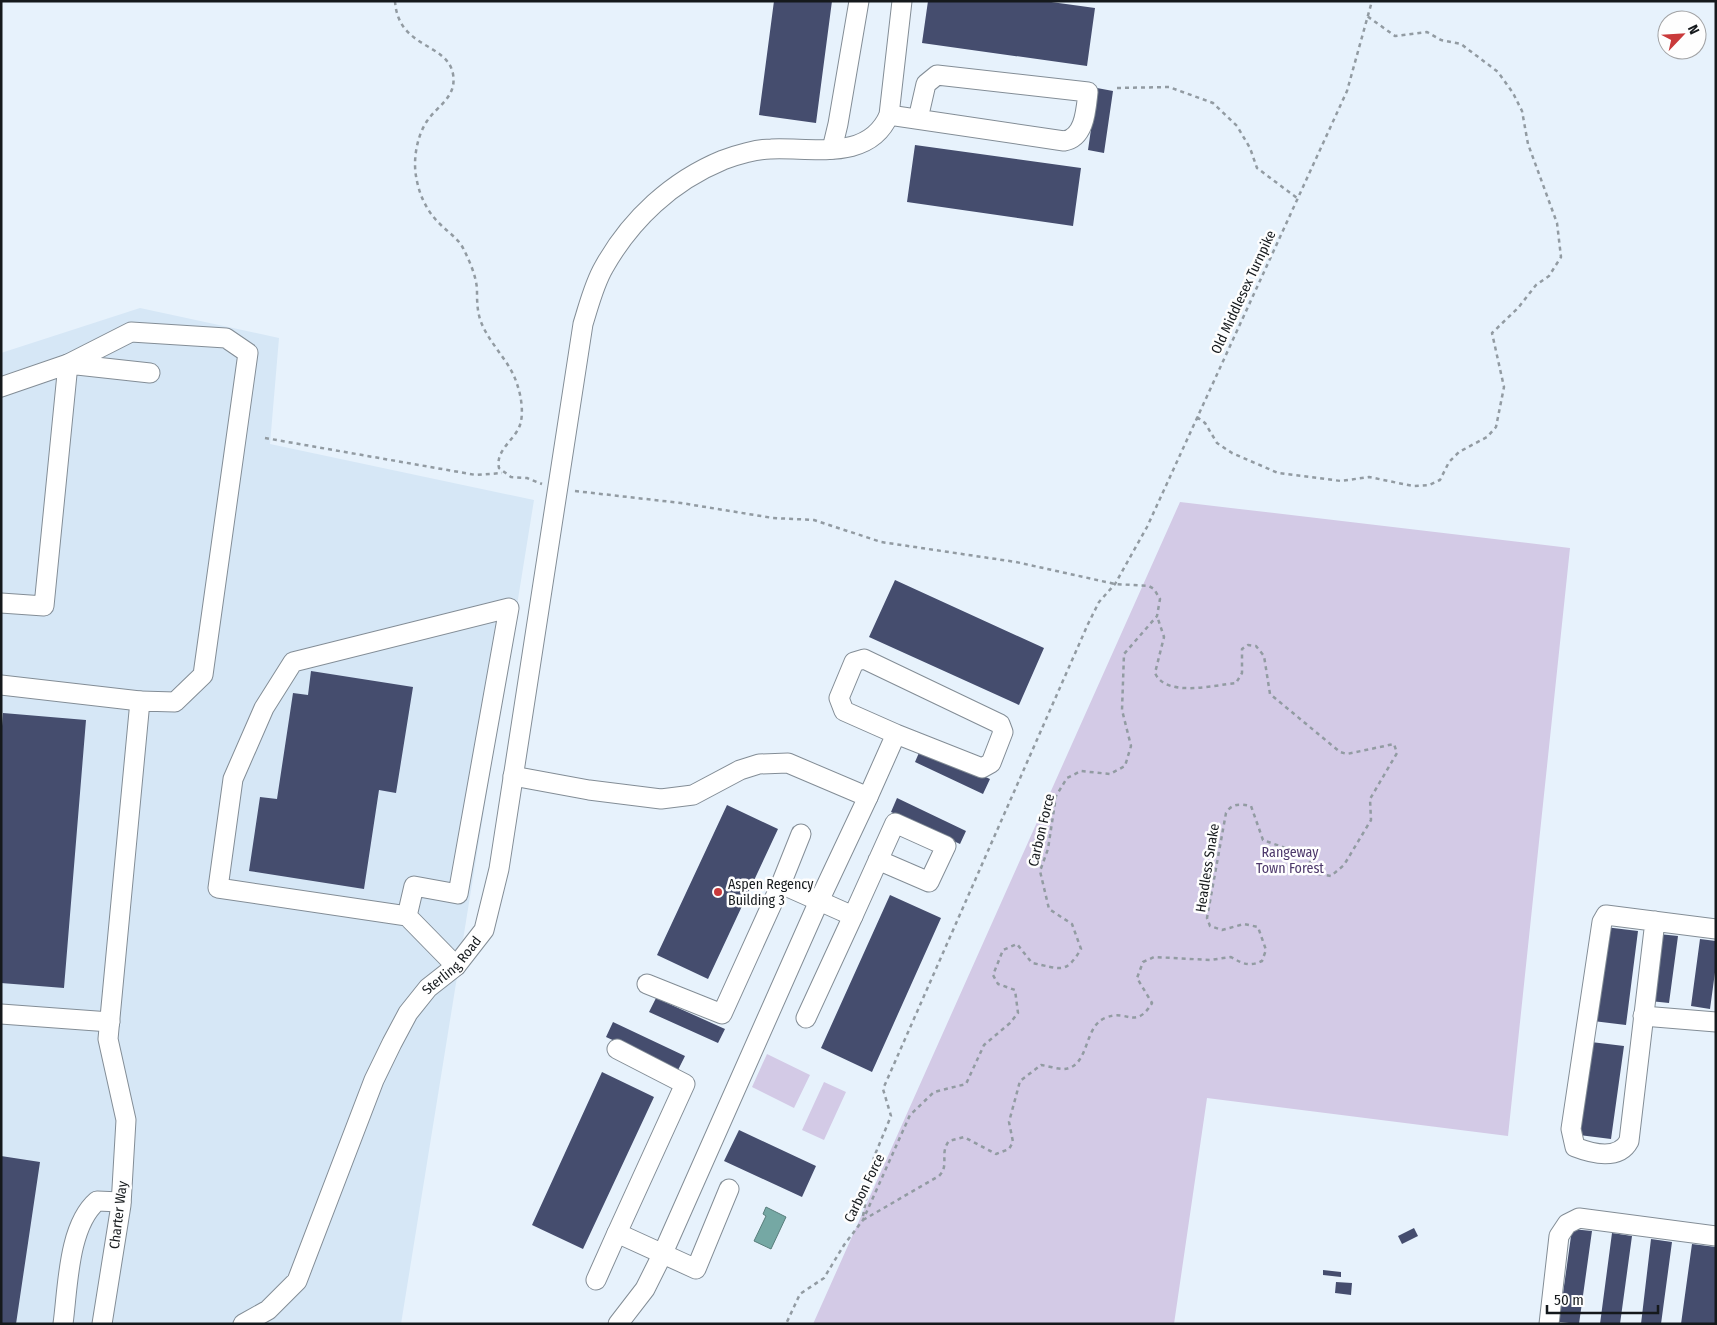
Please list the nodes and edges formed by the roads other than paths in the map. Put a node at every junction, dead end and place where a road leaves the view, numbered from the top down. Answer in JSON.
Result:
{"nodes":[{"id":1,"x":859,"y":1,"type":"edge"},
{"id":2,"x":902,"y":1,"type":"edge"},
{"id":3,"x":889,"y":115,"type":"junction"},
{"id":4,"x":918,"y":119,"type":"junction"},
{"id":5,"x":832,"y":149,"type":"junction"},
{"id":6,"x":68,"y":364,"type":"junction"},
{"id":7,"x":150,"y":373,"type":"dead end"},
{"id":8,"x":1,"y":387,"type":"edge"},
{"id":9,"x":1,"y":603,"type":"edge"},
{"id":10,"x":1,"y":685,"type":"edge"},
{"id":11,"x":140,"y":702,"type":"junction"},
{"id":12,"x":896,"y":734,"type":"junction"},
{"id":13,"x":513,"y":776,"type":"junction"},
{"id":14,"x":868,"y":797,"type":"junction"},
{"id":15,"x":801,"y":834,"type":"dead end"},
{"id":16,"x":878,"y":860,"type":"dead end"},
{"id":17,"x":781,"y":884,"type":"junction"},
{"id":18,"x":819,"y":901,"type":"junction"},
{"id":19,"x":407,"y":916,"type":"junction"},
{"id":20,"x":853,"y":916,"type":"junction"},
{"id":21,"x":1655,"y":921,"type":"junction"},
{"id":22,"x":1716,"y":929,"type":"edge"},
{"id":23,"x":456,"y":966,"type":"junction"},
{"id":24,"x":647,"y":984,"type":"dead end"},
{"id":25,"x":1,"y":1014,"type":"edge"},
{"id":26,"x":1643,"y":1016,"type":"junction"},
{"id":27,"x":806,"y":1018,"type":"dead end"},
{"id":28,"x":110,"y":1022,"type":"junction"},
{"id":29,"x":1716,"y":1022,"type":"edge"},
{"id":30,"x":617,"y":1050,"type":"dead end"},
{"id":31,"x":730,"y":1189,"type":"dead end"},
{"id":32,"x":121,"y":1202,"type":"junction"},
{"id":33,"x":617,"y":1233,"type":"junction"},
{"id":34,"x":1716,"y":1236,"type":"edge"},
{"id":35,"x":663,"y":1254,"type":"junction"},
{"id":36,"x":596,"y":1280,"type":"dead end"},
{"id":37,"x":63,"y":1324,"type":"edge"},
{"id":38,"x":102,"y":1324,"type":"edge"},
{"id":39,"x":243,"y":1324,"type":"edge"},
{"id":40,"x":618,"y":1324,"type":"edge"},
{"id":41,"x":1549,"y":1324,"type":"edge"}],
"edges":[{"from":1,"to":5,"type":"street"},
{"from":2,"to":3,"type":"street"},
{"from":3,"to":4,"type":"street"},
{"from":3,"to":5,"type":"street","name":"Sterling Road"},
{"from":4,"to":4,"type":"street"},
{"from":5,"to":13,"type":"street","name":"Sterling Road"},
{"from":6,"to":7,"type":"street"},
{"from":6,"to":8,"type":"street"},
{"from":6,"to":9,"type":"street"},
{"from":6,"to":11,"type":"street"},
{"from":10,"to":11,"type":"street"},
{"from":11,"to":28,"type":"street","name":"Charter Way"},
{"from":12,"to":12,"type":"street"},
{"from":12,"to":14,"type":"street"},
{"from":13,"to":14,"type":"street"},
{"from":13,"to":23,"type":"street","name":"Sterling Road"},
{"from":14,"to":18,"type":"street"},
{"from":15,"to":17,"type":"street"},
{"from":16,"to":20,"type":"street"},
{"from":17,"to":18,"type":"street"},
{"from":17,"to":24,"type":"street"},
{"from":18,"to":20,"type":"street"},
{"from":18,"to":35,"type":"street"},
{"from":19,"to":19,"type":"street"},
{"from":19,"to":23,"type":"street"},
{"from":20,"to":27,"type":"street"},
{"from":21,"to":22,"type":"street"},
{"from":21,"to":26,"type":"street"},
{"from":21,"to":26,"type":"street"},
{"from":23,"to":39,"type":"street","name":"Sterling Road"},
{"from":25,"to":28,"type":"street"},
{"from":26,"to":29,"type":"street"},
{"from":28,"to":32,"type":"street","name":"Charter Way"},
{"from":30,"to":33,"type":"street"},
{"from":31,"to":35,"type":"street"},
{"from":32,"to":37,"type":"street"},
{"from":32,"to":38,"type":"street","name":"Charter Way"},
{"from":33,"to":35,"type":"street"},
{"from":33,"to":36,"type":"street"},
{"from":34,"to":41,"type":"street"},
{"from":35,"to":40,"type":"street"}]}
